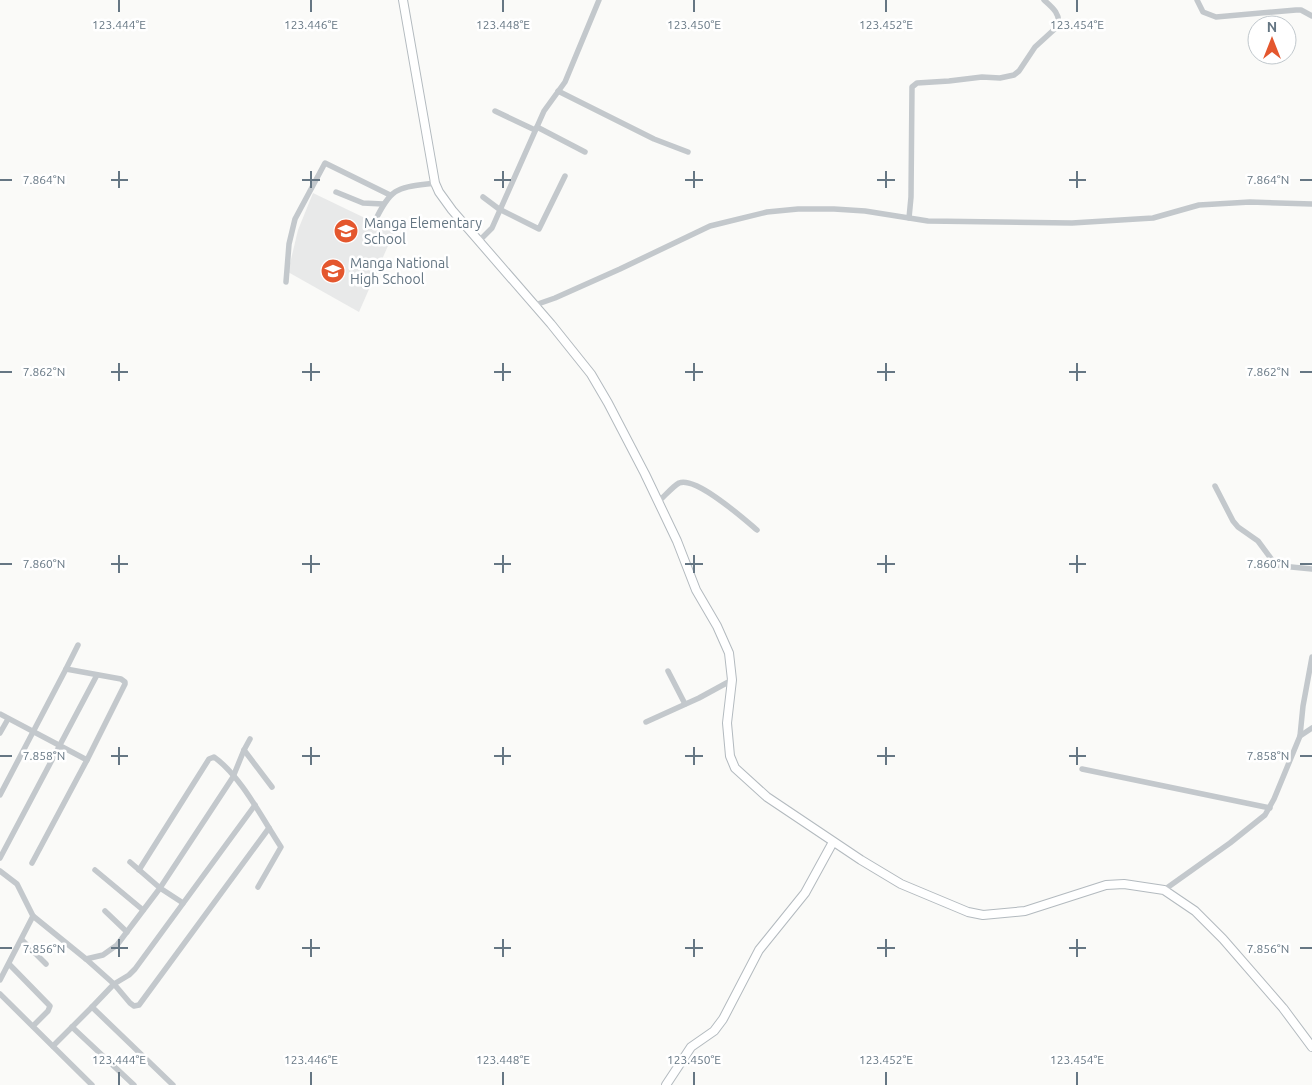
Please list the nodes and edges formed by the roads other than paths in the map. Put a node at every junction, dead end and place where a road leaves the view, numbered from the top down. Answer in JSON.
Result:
{"nodes":[{"id":1,"x":402,"y":0,"type":"edge"},
{"id":2,"x":598,"y":0,"type":"edge"},
{"id":3,"x":1044,"y":0,"type":"edge"},
{"id":4,"x":1197,"y":0,"type":"edge"},
{"id":5,"x":1312,"y":16,"type":"edge"},
{"id":6,"x":558,"y":91,"type":"junction"},
{"id":7,"x":495,"y":111,"type":"dead end"},
{"id":8,"x":536,"y":129,"type":"junction"},
{"id":9,"x":585,"y":152,"type":"dead end"},
{"id":10,"x":688,"y":152,"type":"dead end"},
{"id":11,"x":565,"y":176,"type":"dead end"},
{"id":12,"x":435,"y":183,"type":"junction"},
{"id":13,"x":336,"y":192,"type":"dead end"},
{"id":14,"x":390,"y":195,"type":"junction"},
{"id":15,"x":483,"y":197,"type":"dead end"},
{"id":16,"x":383,"y":204,"type":"junction"},
{"id":17,"x":1312,"y":204,"type":"edge"},
{"id":18,"x":499,"y":209,"type":"junction"},
{"id":19,"x":909,"y":218,"type":"junction"},
{"id":20,"x":375,"y":221,"type":"dead end"},
{"id":21,"x":479,"y":241,"type":"junction"},
{"id":22,"x":286,"y":282,"type":"dead end"},
{"id":23,"x":535,"y":305,"type":"junction"},
{"id":24,"x":1215,"y":486,"type":"dead end"},
{"id":25,"x":658,"y":502,"type":"junction"},
{"id":26,"x":757,"y":530,"type":"dead end"},
{"id":27,"x":1312,"y":569,"type":"edge"},
{"id":28,"x":78,"y":645,"type":"dead end"},
{"id":29,"x":1312,"y":657,"type":"edge"},
{"id":30,"x":66,"y":669,"type":"junction"},
{"id":31,"x":668,"y":671,"type":"dead end"},
{"id":32,"x":97,"y":675,"type":"junction"},
{"id":33,"x":732,"y":680,"type":"junction"},
{"id":34,"x":685,"y":704,"type":"junction"},
{"id":35,"x":0,"y":714,"type":"edge"},
{"id":36,"x":8,"y":719,"type":"junction"},
{"id":37,"x":646,"y":722,"type":"dead end"},
{"id":38,"x":1312,"y":728,"type":"edge"},
{"id":39,"x":34,"y":732,"type":"junction"},
{"id":40,"x":0,"y":733,"type":"edge"},
{"id":41,"x":1300,"y":736,"type":"junction"},
{"id":42,"x":250,"y":739,"type":"dead end"},
{"id":43,"x":58,"y":746,"type":"junction"},
{"id":44,"x":244,"y":750,"type":"junction"},
{"id":45,"x":87,"y":760,"type":"junction"},
{"id":46,"x":1082,"y":769,"type":"dead end"},
{"id":47,"x":233,"y":777,"type":"junction"},
{"id":48,"x":272,"y":787,"type":"dead end"},
{"id":49,"x":0,"y":794,"type":"edge"},
{"id":50,"x":255,"y":805,"type":"junction"},
{"id":51,"x":1270,"y":808,"type":"junction"},
{"id":52,"x":269,"y":828,"type":"junction"},
{"id":53,"x":833,"y":842,"type":"junction"},
{"id":54,"x":0,"y":858,"type":"edge"},
{"id":55,"x":130,"y":862,"type":"dead end"},
{"id":56,"x":32,"y":863,"type":"dead end"},
{"id":57,"x":95,"y":870,"type":"dead end"},
{"id":58,"x":139,"y":870,"type":"junction"},
{"id":59,"x":0,"y":871,"type":"edge"},
{"id":60,"x":258,"y":887,"type":"dead end"},
{"id":61,"x":160,"y":888,"type":"junction"},
{"id":62,"x":1164,"y":890,"type":"junction"},
{"id":63,"x":183,"y":903,"type":"junction"},
{"id":64,"x":143,"y":910,"type":"junction"},
{"id":65,"x":105,"y":912,"type":"dead end"},
{"id":66,"x":33,"y":916,"type":"junction"},
{"id":67,"x":127,"y":932,"type":"junction"},
{"id":68,"x":22,"y":940,"type":"junction"},
{"id":69,"x":86,"y":958,"type":"junction"},
{"id":70,"x":9,"y":964,"type":"junction"},
{"id":71,"x":46,"y":964,"type":"dead end"},
{"id":72,"x":0,"y":980,"type":"edge"},
{"id":73,"x":114,"y":984,"type":"junction"},
{"id":74,"x":0,"y":994,"type":"edge"},
{"id":75,"x":92,"y":1007,"type":"junction"},
{"id":76,"x":33,"y":1026,"type":"junction"},
{"id":77,"x":72,"y":1027,"type":"junction"},
{"id":78,"x":53,"y":1046,"type":"junction"},
{"id":79,"x":1312,"y":1047,"type":"edge"},
{"id":80,"x":92,"y":1085,"type":"edge"},
{"id":81,"x":134,"y":1085,"type":"edge"},
{"id":82,"x":173,"y":1085,"type":"edge"},
{"id":83,"x":666,"y":1085,"type":"edge"}],
"edges":[{"from":1,"to":12,"type":"street"},
{"from":2,"to":6,"type":"street"},
{"from":3,"to":19,"type":"street"},
{"from":4,"to":5,"type":"street"},
{"from":6,"to":8,"type":"street"},
{"from":6,"to":10,"type":"street"},
{"from":7,"to":8,"type":"street"},
{"from":8,"to":9,"type":"street"},
{"from":8,"to":18,"type":"street"},
{"from":11,"to":18,"type":"street"},
{"from":12,"to":14,"type":"street"},
{"from":12,"to":21,"type":"street"},
{"from":13,"to":16,"type":"street"},
{"from":14,"to":16,"type":"street"},
{"from":14,"to":22,"type":"street"},
{"from":15,"to":18,"type":"street"},
{"from":16,"to":20,"type":"street"},
{"from":17,"to":19,"type":"street"},
{"from":18,"to":21,"type":"street"},
{"from":19,"to":23,"type":"street"},
{"from":21,"to":23,"type":"street"},
{"from":23,"to":25,"type":"street"},
{"from":24,"to":27,"type":"street"},
{"from":25,"to":26,"type":"street"},
{"from":25,"to":33,"type":"street"},
{"from":28,"to":30,"type":"street"},
{"from":29,"to":41,"type":"street"},
{"from":30,"to":32,"type":"street"},
{"from":30,"to":39,"type":"street"},
{"from":31,"to":34,"type":"street"},
{"from":32,"to":43,"type":"street"},
{"from":32,"to":45,"type":"street"},
{"from":33,"to":34,"type":"street"},
{"from":33,"to":53,"type":"street"},
{"from":34,"to":37,"type":"street"},
{"from":35,"to":36,"type":"street"},
{"from":36,"to":39,"type":"street"},
{"from":36,"to":40,"type":"street"},
{"from":38,"to":41,"type":"street"},
{"from":39,"to":43,"type":"street"},
{"from":39,"to":49,"type":"street"},
{"from":41,"to":51,"type":"street"},
{"from":42,"to":44,"type":"street"},
{"from":43,"to":45,"type":"street"},
{"from":43,"to":54,"type":"street"},
{"from":44,"to":47,"type":"street"},
{"from":44,"to":48,"type":"street"},
{"from":45,"to":56,"type":"street"},
{"from":46,"to":51,"type":"street"},
{"from":47,"to":50,"type":"street"},
{"from":47,"to":58,"type":"street"},
{"from":47,"to":61,"type":"street"},
{"from":50,"to":52,"type":"street"},
{"from":50,"to":63,"type":"street"},
{"from":51,"to":62,"type":"street"},
{"from":52,"to":60,"type":"street"},
{"from":52,"to":73,"type":"street"},
{"from":53,"to":62,"type":"street"},
{"from":53,"to":83,"type":"street"},
{"from":55,"to":58,"type":"street"},
{"from":57,"to":64,"type":"street"},
{"from":58,"to":61,"type":"street"},
{"from":59,"to":66,"type":"street"},
{"from":61,"to":63,"type":"street"},
{"from":61,"to":64,"type":"street"},
{"from":62,"to":79,"type":"street"},
{"from":63,"to":73,"type":"street"},
{"from":64,"to":67,"type":"street"},
{"from":65,"to":67,"type":"street"},
{"from":66,"to":68,"type":"street"},
{"from":66,"to":69,"type":"street"},
{"from":67,"to":69,"type":"street"},
{"from":68,"to":70,"type":"street"},
{"from":68,"to":71,"type":"street"},
{"from":69,"to":73,"type":"street"},
{"from":70,"to":72,"type":"street"},
{"from":70,"to":76,"type":"street"},
{"from":73,"to":75,"type":"street"},
{"from":74,"to":76,"type":"street"},
{"from":75,"to":77,"type":"street"},
{"from":75,"to":82,"type":"street"},
{"from":76,"to":78,"type":"street"},
{"from":77,"to":78,"type":"street"},
{"from":77,"to":81,"type":"street"},
{"from":78,"to":80,"type":"street"}]}
